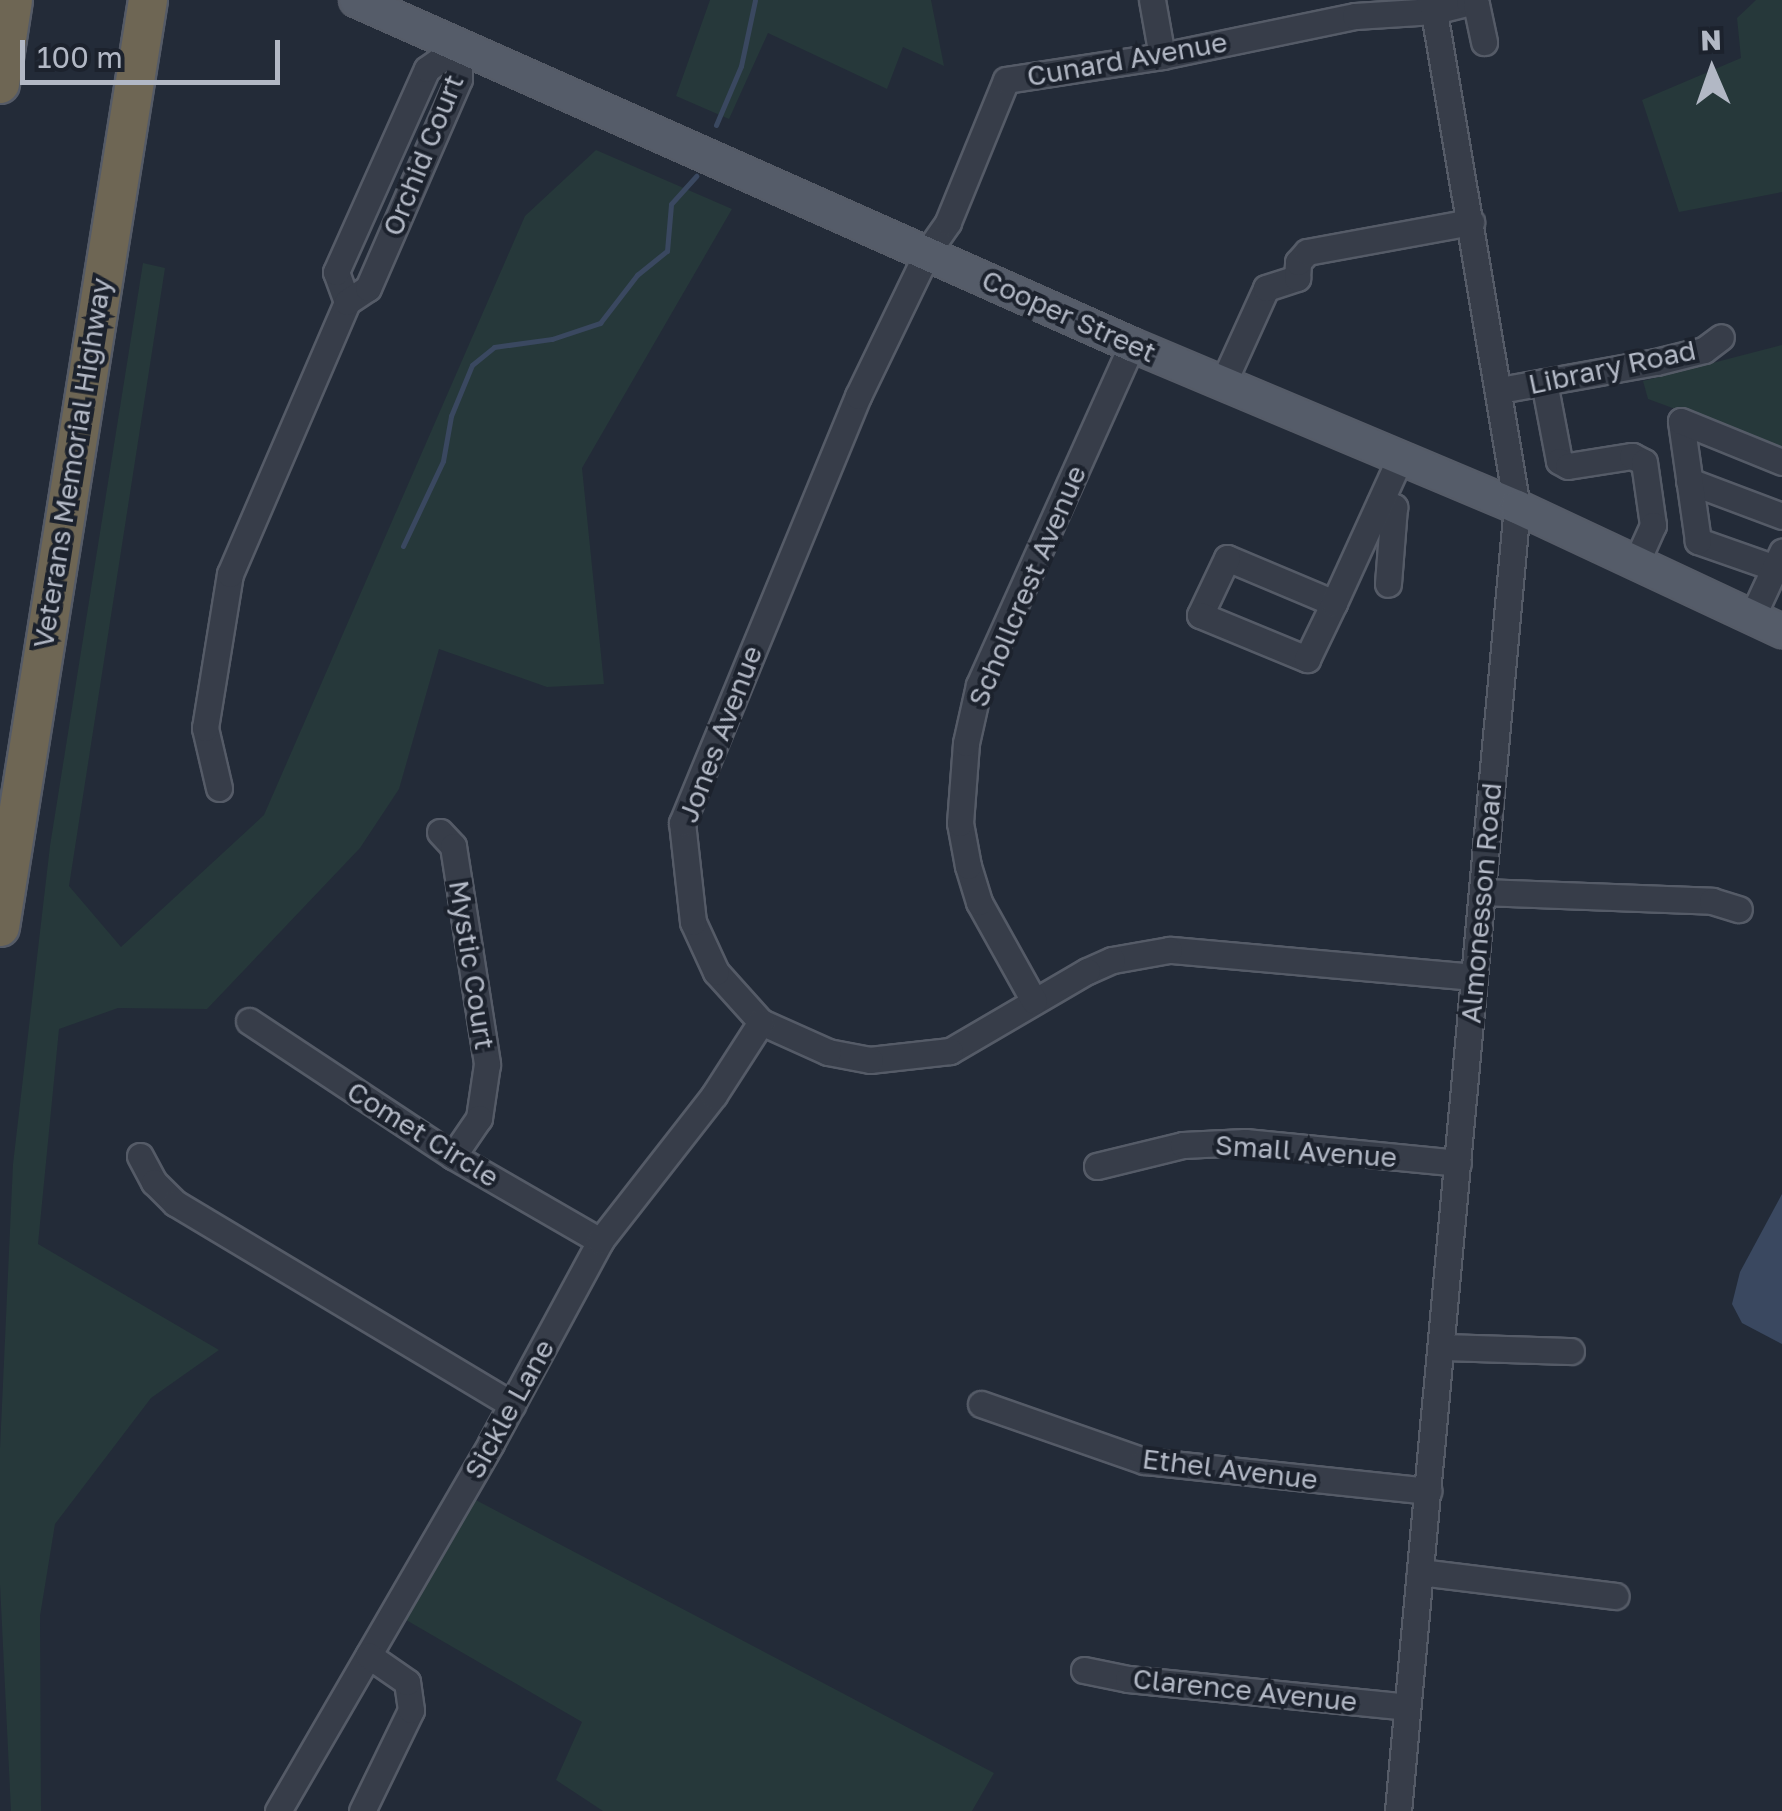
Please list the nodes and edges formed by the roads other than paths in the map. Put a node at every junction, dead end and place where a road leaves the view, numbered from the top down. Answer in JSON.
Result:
{"nodes":[{"id":1,"x":13,"y":0,"type":"edge"},
{"id":2,"x":148,"y":0,"type":"edge"},
{"id":3,"x":1152,"y":0,"type":"edge"},
{"id":4,"x":1470,"y":1,"type":"edge"},
{"id":5,"x":375,"y":4,"type":"edge"},
{"id":6,"x":1433,"y":5,"type":"edge"},
{"id":7,"x":1484,"y":42,"type":"dead end"},
{"id":8,"x":459,"y":47,"type":"junction"},
{"id":9,"x":1162,"y":56,"type":"junction"},
{"id":10,"x":0,"y":84,"type":"edge"},
{"id":11,"x":1471,"y":222,"type":"junction"},
{"id":12,"x":928,"y":252,"type":"junction"},
{"id":13,"x":1721,"y":337,"type":"dead end"},
{"id":14,"x":1132,"y":345,"type":"junction"},
{"id":15,"x":1544,"y":382,"type":"junction"},
{"id":16,"x":1224,"y":384,"type":"junction"},
{"id":17,"x":1500,"y":390,"type":"junction"},
{"id":18,"x":1400,"y":458,"type":"junction"},
{"id":19,"x":1782,"y":462,"type":"edge"},
{"id":20,"x":1690,"y":481,"type":"junction"},
{"id":21,"x":1380,"y":503,"type":"junction"},
{"id":22,"x":1517,"y":507,"type":"junction"},
{"id":23,"x":1782,"y":516,"type":"edge"},
{"id":24,"x":1778,"y":560,"type":"edge"},
{"id":25,"x":1636,"y":562,"type":"junction"},
{"id":26,"x":1388,"y":584,"type":"dead end"},
{"id":27,"x":1334,"y":604,"type":"junction"},
{"id":28,"x":1767,"y":624,"type":"edge"},
{"id":29,"x":219,"y":788,"type":"dead end"},
{"id":30,"x":440,"y":832,"type":"dead end"},
{"id":31,"x":1482,"y":892,"type":"junction"},
{"id":32,"x":1739,"y":909,"type":"dead end"},
{"id":33,"x":0,"y":928,"type":"edge"},
{"id":34,"x":1474,"y":977,"type":"junction"},
{"id":35,"x":1034,"y":1001,"type":"junction"},
{"id":36,"x":248,"y":1022,"type":"dead end"},
{"id":37,"x":762,"y":1022,"type":"junction"},
{"id":38,"x":140,"y":1156,"type":"dead end"},
{"id":39,"x":453,"y":1156,"type":"junction"},
{"id":40,"x":1458,"y":1163,"type":"junction"},
{"id":41,"x":1096,"y":1166,"type":"dead end"},
{"id":42,"x":600,"y":1240,"type":"junction"},
{"id":43,"x":1441,"y":1347,"type":"junction"},
{"id":44,"x":1572,"y":1351,"type":"dead end"},
{"id":45,"x":981,"y":1404,"type":"dead end"},
{"id":46,"x":512,"y":1405,"type":"junction"},
{"id":47,"x":1428,"y":1491,"type":"junction"},
{"id":48,"x":1420,"y":1572,"type":"junction"},
{"id":49,"x":1616,"y":1596,"type":"dead end"},
{"id":50,"x":368,"y":1655,"type":"junction"},
{"id":51,"x":1084,"y":1670,"type":"dead end"},
{"id":52,"x":1407,"y":1708,"type":"junction"},
{"id":53,"x":278,"y":1811,"type":"edge"},
{"id":54,"x":362,"y":1811,"type":"edge"},
{"id":55,"x":1398,"y":1811,"type":"edge"}],
"edges":[{"from":1,"to":10,"type":"highway"},
{"from":2,"to":33,"type":"highway","name":"Veterans Memorial Highway"},
{"from":3,"to":9,"type":"street"},
{"from":4,"to":6,"type":"street","name":"Cunard Avenue"},
{"from":4,"to":7,"type":"street"},
{"from":5,"to":8,"type":"main road","name":"Cooper Street"},
{"from":6,"to":9,"type":"street","name":"Cunard Avenue"},
{"from":6,"to":11,"type":"street","name":"Almonesson Road"},
{"from":8,"to":12,"type":"main road","name":"Cooper Street"},
{"from":8,"to":29,"type":"street","name":"Orchid Court"},
{"from":9,"to":12,"type":"street","name":"Cunard Avenue"},
{"from":11,"to":16,"type":"street"},
{"from":11,"to":17,"type":"street","name":"Almonesson Road"},
{"from":12,"to":14,"type":"main road","name":"Cooper Street"},
{"from":12,"to":37,"type":"street","name":"Jones Avenue"},
{"from":13,"to":15,"type":"street","name":"Library Road"},
{"from":14,"to":16,"type":"main road","name":"Cooper Street"},
{"from":14,"to":35,"type":"street","name":"Schollcrest Avenue"},
{"from":15,"to":17,"type":"street","name":"Library Road"},
{"from":15,"to":25,"type":"street"},
{"from":16,"to":18,"type":"main road","name":"Cooper Street"},
{"from":17,"to":22,"type":"street","name":"Almonesson Road"},
{"from":18,"to":21,"type":"street"},
{"from":18,"to":22,"type":"main road","name":"Cooper Street"},
{"from":19,"to":20,"type":"street"},
{"from":20,"to":23,"type":"street"},
{"from":20,"to":24,"type":"street"},
{"from":21,"to":26,"type":"street"},
{"from":21,"to":27,"type":"street"},
{"from":22,"to":25,"type":"main road","name":"Cooper Street"},
{"from":22,"to":31,"type":"street","name":"Almonesson Road"},
{"from":24,"to":28,"type":"street"},
{"from":25,"to":28,"type":"main road","name":"Cooper Street"},
{"from":27,"to":27,"type":"street"},
{"from":30,"to":39,"type":"street","name":"Mystic Court"},
{"from":31,"to":32,"type":"street"},
{"from":31,"to":34,"type":"street","name":"Almonesson Road"},
{"from":34,"to":35,"type":"street","name":"Jones Avenue"},
{"from":34,"to":40,"type":"street","name":"Almonesson Road"},
{"from":35,"to":37,"type":"street","name":"Jones Avenue"},
{"from":36,"to":39,"type":"street","name":"Comet Circle"},
{"from":37,"to":42,"type":"street","name":"Sickle Lane"},
{"from":38,"to":46,"type":"street"},
{"from":39,"to":42,"type":"street","name":"Comet Circle"},
{"from":40,"to":41,"type":"street","name":"Small Avenue"},
{"from":40,"to":43,"type":"street","name":"Almonesson Road"},
{"from":42,"to":46,"type":"street","name":"Sickle Lane"},
{"from":43,"to":44,"type":"street"},
{"from":43,"to":47,"type":"street","name":"Almonesson Road"},
{"from":45,"to":47,"type":"street","name":"Ethel Avenue"},
{"from":46,"to":50,"type":"street","name":"Sickle Lane"},
{"from":47,"to":48,"type":"street","name":"Almonesson Road"},
{"from":48,"to":49,"type":"street"},
{"from":48,"to":52,"type":"street","name":"Almonesson Road"},
{"from":50,"to":53,"type":"street","name":"Sickle Lane"},
{"from":50,"to":54,"type":"street"},
{"from":51,"to":52,"type":"street","name":"Clarence Avenue"},
{"from":52,"to":55,"type":"street","name":"Almonesson Road"}]}
